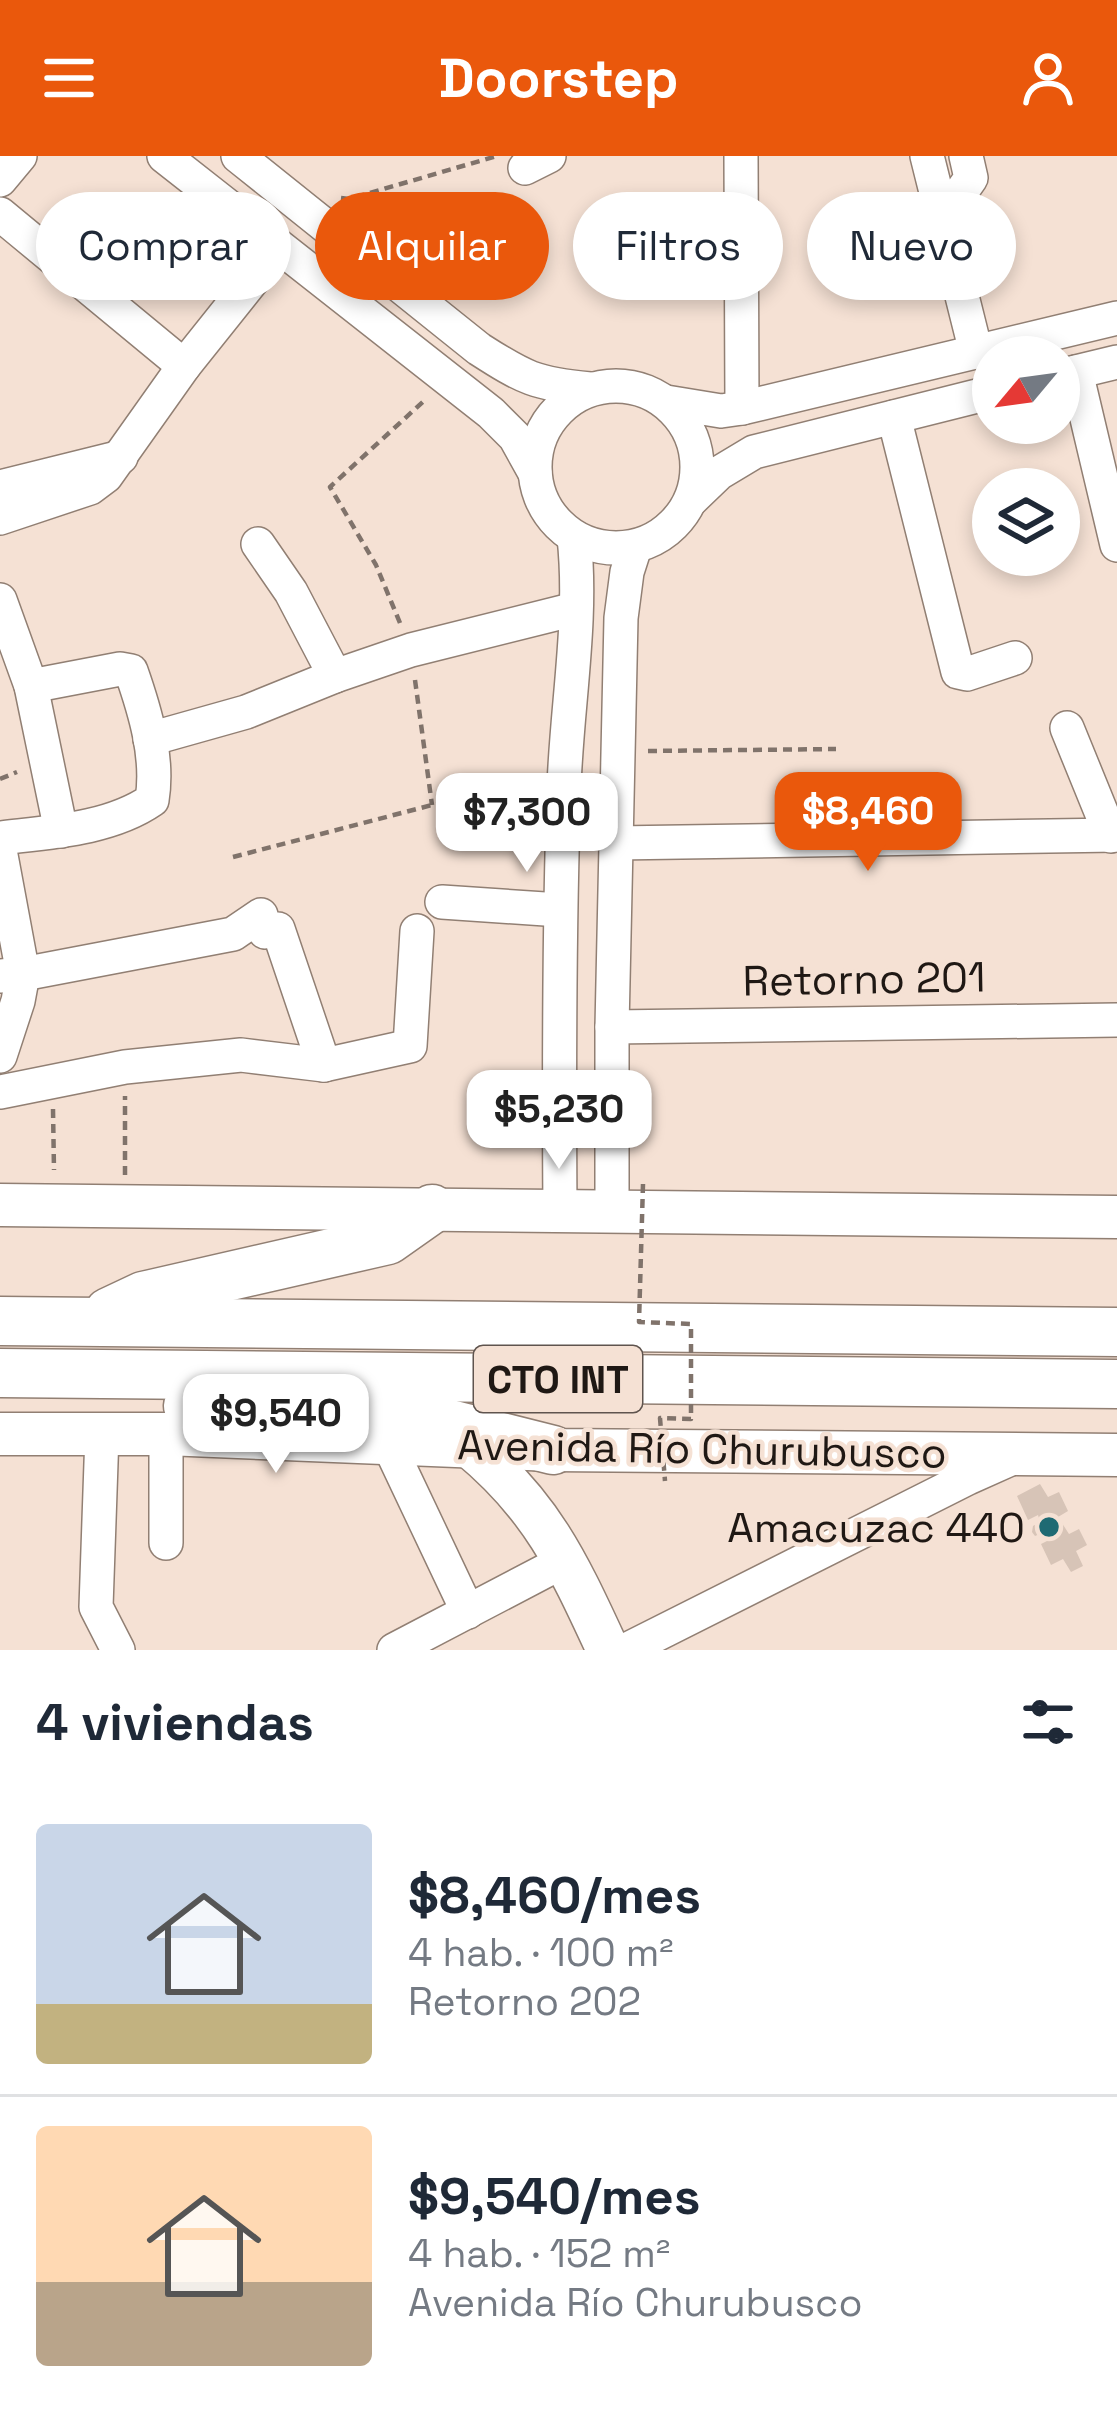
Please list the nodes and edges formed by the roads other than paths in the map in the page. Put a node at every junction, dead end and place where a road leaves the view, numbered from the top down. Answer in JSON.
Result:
{"nodes":[{"id":1,"x":20,"y":156,"type":"edge"},
{"id":2,"x":164,"y":156,"type":"edge"},
{"id":3,"x":238,"y":156,"type":"edge"},
{"id":4,"x":741,"y":156,"type":"edge"},
{"id":5,"x":927,"y":156,"type":"edge"},
{"id":6,"x":966,"y":156,"type":"edge"},
{"id":7,"x":0,"y":180,"type":"edge"},
{"id":8,"x":209,"y":192,"type":"edge"},
{"id":9,"x":936,"y":192,"type":"edge"},
{"id":10,"x":961,"y":192,"type":"edge"},
{"id":11,"x":0,"y":214,"type":"edge"},
{"id":12,"x":291,"y":256,"type":"edge"},
{"id":13,"x":237,"y":300,"type":"edge"},
{"id":14,"x":963,"y":300,"type":"edge"},
{"id":15,"x":1117,"y":318,"type":"edge"},
{"id":16,"x":972,"y":336,"type":"edge"},
{"id":17,"x":1042,"y":336,"type":"edge"},
{"id":18,"x":972,"y":353,"type":"edge"},
{"id":19,"x":1117,"y":362,"type":"edge"},
{"id":20,"x":184,"y":366,"type":"junction"},
{"id":21,"x":1080,"y":371,"type":"edge"},
{"id":22,"x":590,"y":389,"type":"junction"},
{"id":23,"x":972,"y":397,"type":"edge"},
{"id":24,"x":666,"y":401,"type":"junction"},
{"id":25,"x":742,"y":408,"type":"junction"},
{"id":26,"x":894,"y":417,"type":"junction"},
{"id":27,"x":1080,"y":418,"type":"edge"},
{"id":28,"x":121,"y":458,"type":"junction"},
{"id":29,"x":535,"y":473,"type":"junction"},
{"id":30,"x":0,"y":487,"type":"edge"},
{"id":31,"x":692,"y":500,"type":"junction"},
{"id":32,"x":0,"y":518,"type":"edge"},
{"id":33,"x":574,"y":537,"type":"junction"},
{"id":34,"x":258,"y":544,"type":"dead end"},
{"id":35,"x":1117,"y":545,"type":"edge"},
{"id":36,"x":635,"y":547,"type":"junction"},
{"id":37,"x":0,"y":600,"type":"edge"},
{"id":38,"x":575,"y":609,"type":"junction"},
{"id":39,"x":1016,"y":658,"type":"dead end"},
{"id":40,"x":335,"y":676,"type":"junction"},
{"id":41,"x":31,"y":686,"type":"junction"},
{"id":42,"x":1067,"y":728,"type":"dead end"},
{"id":43,"x":150,"y":739,"type":"junction"},
{"id":44,"x":62,"y":831,"type":"junction"},
{"id":45,"x":1114,"y":835,"type":"edge"},
{"id":46,"x":0,"y":838,"type":"edge"},
{"id":47,"x":616,"y":843,"type":"junction"},
{"id":48,"x":0,"y":850,"type":"edge"},
{"id":49,"x":442,"y":902,"type":"dead end"},
{"id":50,"x":560,"y":910,"type":"junction"},
{"id":51,"x":417,"y":932,"type":"dead end"},
{"id":52,"x":11,"y":975,"type":"edge"},
{"id":53,"x":1117,"y":1020,"type":"edge"},
{"id":54,"x":612,"y":1027,"type":"junction"},
{"id":55,"x":0,"y":1055,"type":"edge"},
{"id":56,"x":324,"y":1065,"type":"junction"},
{"id":57,"x":560,"y":1072,"type":"junction"},
{"id":58,"x":612,"y":1073,"type":"junction"},
{"id":59,"x":0,"y":1092,"type":"edge"},
{"id":60,"x":628,"y":1198,"type":"junction"},
{"id":61,"x":0,"y":1205,"type":"edge"},
{"id":62,"x":432,"y":1209,"type":"junction"},
{"id":63,"x":560,"y":1210,"type":"junction"},
{"id":64,"x":1117,"y":1216,"type":"edge"},
{"id":65,"x":0,"y":1321,"type":"edge"},
{"id":66,"x":88,"y":1322,"type":"junction"},
{"id":67,"x":1117,"y":1332,"type":"edge"},
{"id":68,"x":0,"y":1377,"type":"edge"},
{"id":69,"x":1117,"y":1384,"type":"edge"},
{"id":70,"x":0,"y":1434,"type":"edge"},
{"id":71,"x":102,"y":1434,"type":"junction"},
{"id":72,"x":166,"y":1434,"type":"junction"},
{"id":73,"x":387,"y":1441,"type":"junction"},
{"id":74,"x":470,"y":1446,"type":"junction"},
{"id":75,"x":553,"y":1450,"type":"junction"},
{"id":76,"x":1023,"y":1454,"type":"junction"},
{"id":77,"x":1117,"y":1455,"type":"edge"},
{"id":78,"x":166,"y":1543,"type":"dead end"},
{"id":79,"x":566,"y":1560,"type":"junction"},
{"id":80,"x":468,"y":1612,"type":"junction"},
{"id":81,"x":118,"y":1650,"type":"edge"},
{"id":82,"x":394,"y":1650,"type":"edge"},
{"id":83,"x":608,"y":1650,"type":"edge"},
{"id":84,"x":626,"y":1650,"type":"edge"}],
"edges":[{"from":1,"to":7,"type":"street"},
{"from":2,"to":8,"type":"street"},
{"from":3,"to":22,"type":"street"},
{"from":4,"to":25,"type":"street"},
{"from":5,"to":9,"type":"street"},
{"from":6,"to":10,"type":"street"},
{"from":11,"to":20,"type":"street"},
{"from":12,"to":29,"type":"street"},
{"from":13,"to":20,"type":"street"},
{"from":14,"to":16,"type":"street"},
{"from":15,"to":17,"type":"street"},
{"from":18,"to":25,"type":"street"},
{"from":19,"to":21,"type":"street"},
{"from":20,"to":28,"type":"street"},
{"from":22,"to":24,"type":"street"},
{"from":22,"to":29,"type":"street"},
{"from":23,"to":26,"type":"street"},
{"from":24,"to":25,"type":"street"},
{"from":24,"to":31,"type":"street"},
{"from":26,"to":31,"type":"street"},
{"from":26,"to":39,"type":"street"},
{"from":27,"to":35,"type":"street"},
{"from":28,"to":30,"type":"street"},
{"from":28,"to":32,"type":"street"},
{"from":29,"to":33,"type":"street"},
{"from":31,"to":36,"type":"street"},
{"from":33,"to":36,"type":"street"},
{"from":33,"to":38,"type":"street"},
{"from":34,"to":40,"type":"street"},
{"from":36,"to":47,"type":"street"},
{"from":37,"to":41,"type":"street"},
{"from":38,"to":40,"type":"street"},
{"from":38,"to":50,"type":"street"},
{"from":40,"to":43,"type":"street"},
{"from":41,"to":43,"type":"street"},
{"from":41,"to":44,"type":"street"},
{"from":42,"to":45,"type":"street"},
{"from":43,"to":44,"type":"street"},
{"from":44,"to":46,"type":"street"},
{"from":45,"to":47,"type":"street"},
{"from":47,"to":54,"type":"street"},
{"from":48,"to":52,"type":"street"},
{"from":49,"to":50,"type":"street"},
{"from":50,"to":57,"type":"street"},
{"from":51,"to":56,"type":"street"},
{"from":52,"to":55,"type":"street"},
{"from":52,"to":56,"type":"street"},
{"from":53,"to":54,"type":"street","name":"Retorno 201"},
{"from":54,"to":58,"type":"street"},
{"from":56,"to":59,"type":"street"},
{"from":57,"to":58,"type":"street"},
{"from":57,"to":63,"type":"street"},
{"from":58,"to":60,"type":"street"},
{"from":60,"to":63,"type":"main road"},
{"from":60,"to":64,"type":"main road"},
{"from":61,"to":62,"type":"main road"},
{"from":62,"to":63,"type":"main road"},
{"from":62,"to":66,"type":"highway"},
{"from":65,"to":66,"type":"highway","number":"CTO INT"},
{"from":66,"to":67,"type":"highway","number":"CTO INT"},
{"from":68,"to":69,"type":"highway","number":"CTO INT"},
{"from":68,"to":75,"type":"highway"},
{"from":70,"to":71,"type":"main road","name":"Avenida Río Churubusco","number":"CTO INT"},
{"from":71,"to":72,"type":"main road","name":"Avenida Río Churubusco","number":"CTO INT"},
{"from":71,"to":81,"type":"street"},
{"from":72,"to":73,"type":"main road","name":"Avenida Río Churubusco","number":"CTO INT"},
{"from":72,"to":78,"type":"street"},
{"from":73,"to":74,"type":"main road","name":"Avenida Río Churubusco","number":"CTO INT"},
{"from":73,"to":80,"type":"street"},
{"from":74,"to":75,"type":"main road","name":"Avenida Río Churubusco","number":"CTO INT"},
{"from":74,"to":79,"type":"main road"},
{"from":75,"to":76,"type":"main road","name":"Avenida Río Churubusco","number":"CTO INT"},
{"from":76,"to":77,"type":"main road","name":"Avenida Río Churubusco","number":"CTO INT"},
{"from":76,"to":84,"type":"street"},
{"from":79,"to":80,"type":"street"},
{"from":79,"to":83,"type":"main road"},
{"from":80,"to":82,"type":"street"}]}
